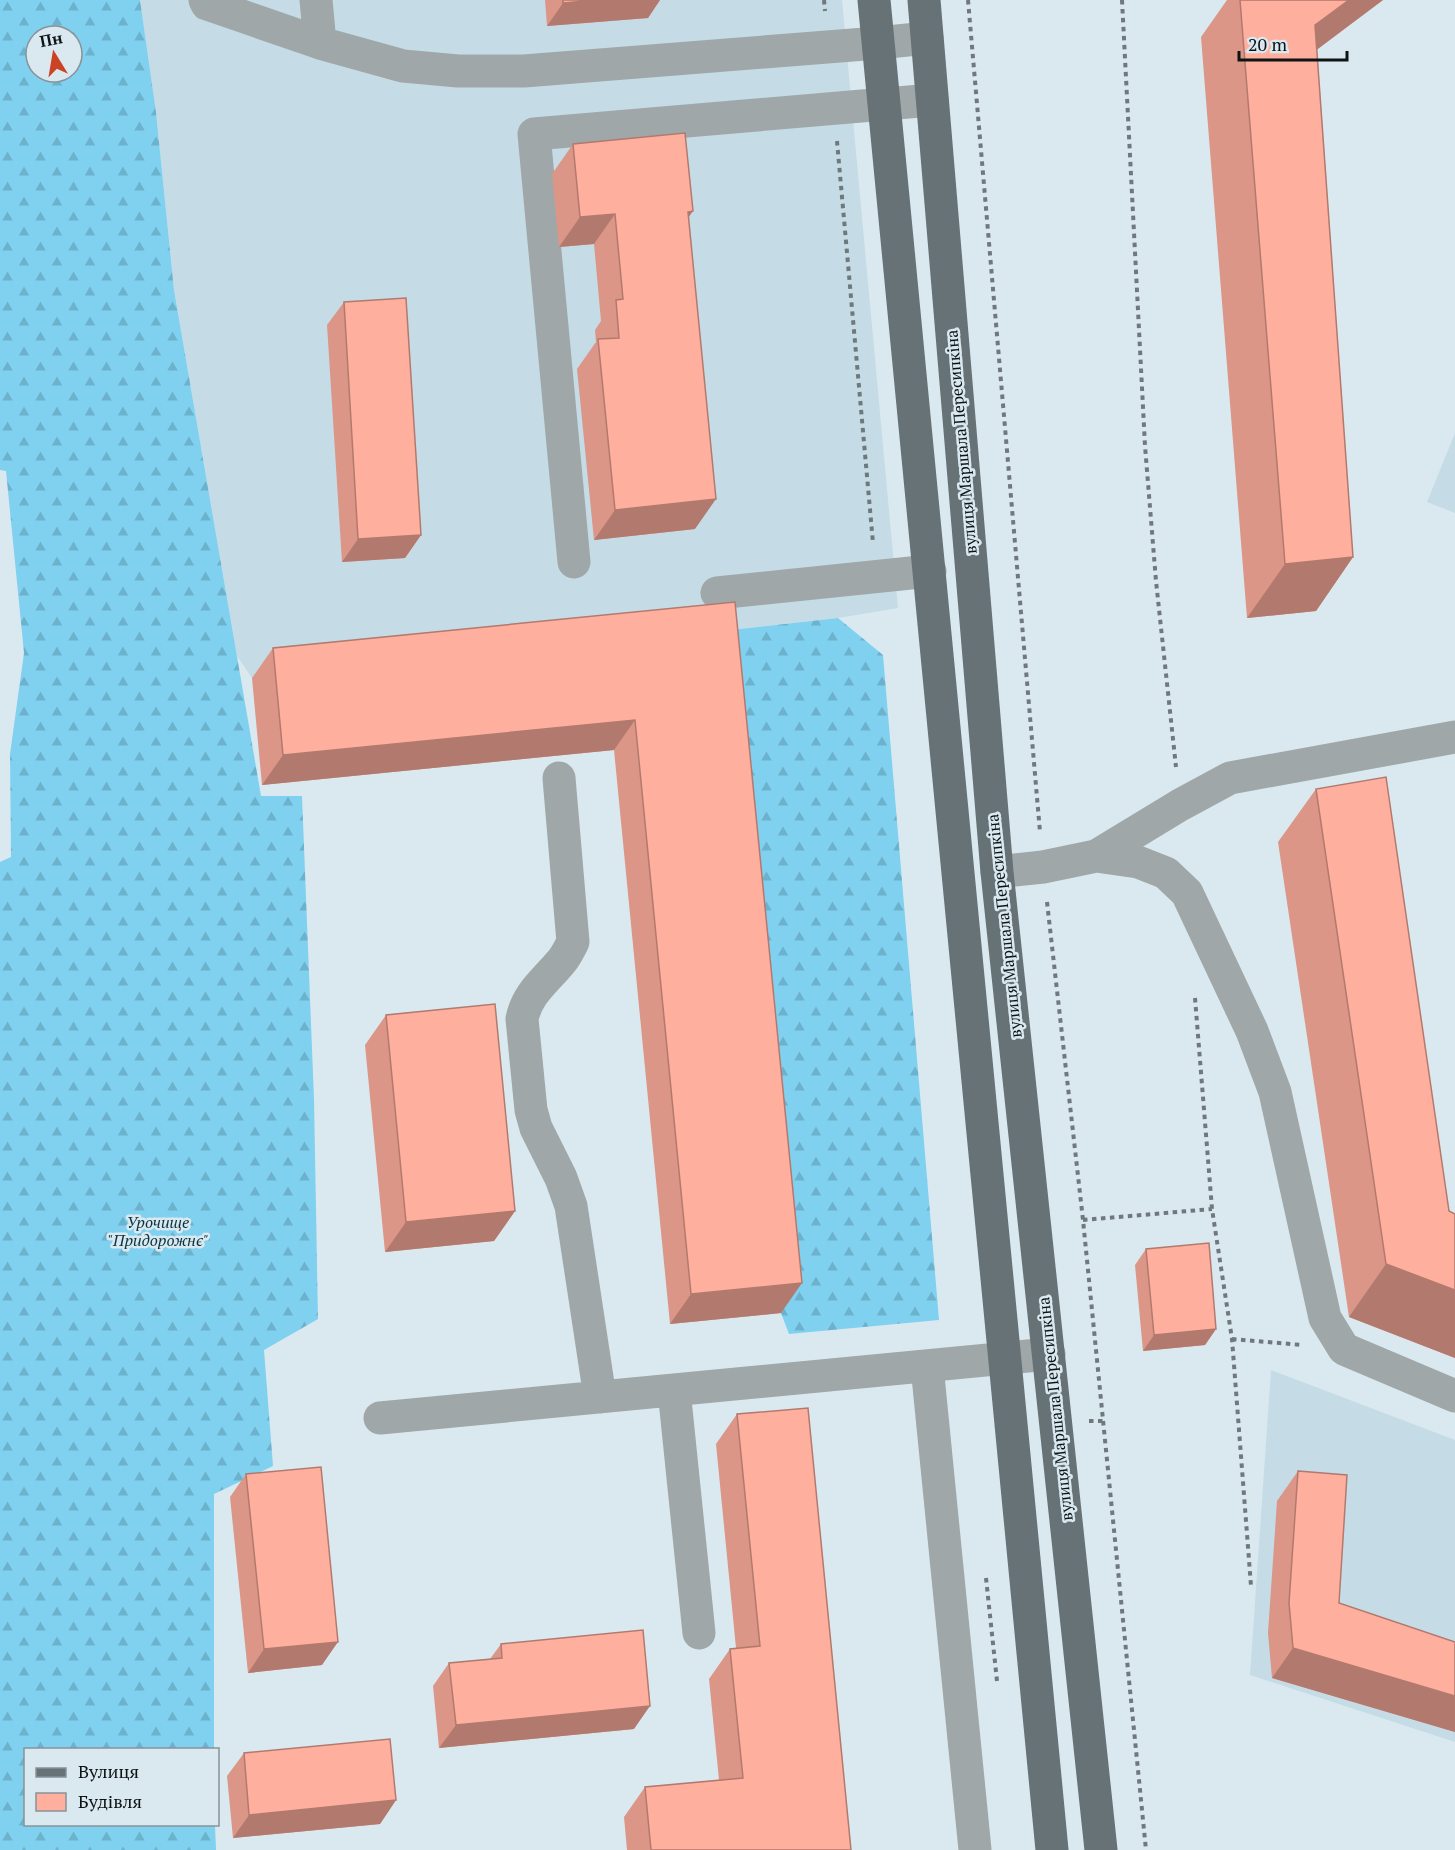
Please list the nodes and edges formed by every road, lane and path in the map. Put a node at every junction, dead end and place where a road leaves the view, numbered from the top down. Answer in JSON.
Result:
{"nodes":[{"id":1,"x":205,"y":0,"type":"edge"},
{"id":2,"x":316,"y":0,"type":"edge"},
{"id":3,"x":824,"y":0,"type":"edge"},
{"id":4,"x":874,"y":0,"type":"edge"},
{"id":5,"x":924,"y":0,"type":"edge"},
{"id":6,"x":968,"y":0,"type":"edge"},
{"id":7,"x":927,"y":38,"type":"junction"},
{"id":8,"x":320,"y":43,"type":"junction"},
{"id":9,"x":878,"y":43,"type":"junction"},
{"id":10,"x":828,"y":47,"type":"junction"},
{"id":11,"x":932,"y":100,"type":"junction"},
{"id":12,"x":884,"y":103,"type":"junction"},
{"id":13,"x":833,"y":108,"type":"junction"},
{"id":14,"x":574,"y":562,"type":"dead end"},
{"id":15,"x":930,"y":571,"type":"junction"},
{"id":16,"x":876,"y":577,"type":"junction"},
{"id":17,"x":717,"y":593,"type":"dead end"},
{"id":18,"x":1455,"y":737,"type":"edge"},
{"id":19,"x":559,"y":778,"type":"dead end"},
{"id":20,"x":1096,"y":856,"type":"junction"},
{"id":21,"x":1043,"y":867,"type":"junction"},
{"id":22,"x":997,"y":872,"type":"junction"},
{"id":23,"x":1212,"y":1209,"type":"dead end"},
{"id":24,"x":1083,"y":1220,"type":"junction"},
{"id":25,"x":1232,"y":1339,"type":"dead end"},
{"id":26,"x":1344,"y":1349,"type":"junction"},
{"id":27,"x":1049,"y":1354,"type":"junction"},
{"id":28,"x":1006,"y":1358,"type":"junction"},
{"id":29,"x":927,"y":1366,"type":"junction"},
{"id":30,"x":674,"y":1390,"type":"junction"},
{"id":31,"x":1455,"y":1396,"type":"edge"},
{"id":32,"x":600,"y":1397,"type":"junction"},
{"id":33,"x":380,"y":1418,"type":"dead end"},
{"id":34,"x":986,"y":1576,"type":"dead end"},
{"id":35,"x":699,"y":1633,"type":"dead end"},
{"id":36,"x":998,"y":1683,"type":"dead end"},
{"id":37,"x":975,"y":1850,"type":"edge"},
{"id":38,"x":1052,"y":1850,"type":"edge"},
{"id":39,"x":1101,"y":1850,"type":"edge"},
{"id":40,"x":1146,"y":1850,"type":"edge"}],
"edges":[{"from":1,"to":8,"type":"lane"},
{"from":2,"to":8,"type":"lane"},
{"from":3,"to":10,"type":"path"},
{"from":4,"to":9,"type":"main road"},
{"from":5,"to":7,"type":"main road","name":"вулиця Маршала Пересипкіна"},
{"from":6,"to":21,"type":"path"},
{"from":7,"to":9,"type":"lane"},
{"from":7,"to":11,"type":"main road","name":"вулиця Маршала Пересипкіна"},
{"from":8,"to":10,"type":"lane"},
{"from":9,"to":10,"type":"lane"},
{"from":9,"to":12,"type":"main road"},
{"from":11,"to":12,"type":"lane"},
{"from":11,"to":22,"type":"main road","name":"вулиця Маршала Пересипкіна"},
{"from":12,"to":13,"type":"lane"},
{"from":12,"to":15,"type":"main road"},
{"from":13,"to":14,"type":"lane"},
{"from":13,"to":16,"type":"path"},
{"from":15,"to":16,"type":"lane"},
{"from":15,"to":28,"type":"main road"},
{"from":16,"to":17,"type":"lane"},
{"from":18,"to":20,"type":"lane"},
{"from":19,"to":32,"type":"lane"},
{"from":20,"to":21,"type":"lane"},
{"from":20,"to":26,"type":"lane"},
{"from":21,"to":22,"type":"lane"},
{"from":21,"to":24,"type":"path"},
{"from":22,"to":27,"type":"main road","name":"вулиця Маршала Пересипкіна"},
{"from":23,"to":24,"type":"path"},
{"from":24,"to":40,"type":"path"},
{"from":25,"to":26,"type":"path"},
{"from":26,"to":31,"type":"lane"},
{"from":27,"to":28,"type":"lane"},
{"from":27,"to":39,"type":"main road","name":"вулиця Маршала Пересипкіна"},
{"from":28,"to":29,"type":"lane"},
{"from":28,"to":38,"type":"main road"},
{"from":29,"to":30,"type":"lane"},
{"from":29,"to":37,"type":"lane"},
{"from":30,"to":32,"type":"lane"},
{"from":30,"to":35,"type":"lane"},
{"from":32,"to":33,"type":"lane"},
{"from":34,"to":36,"type":"path"}]}
